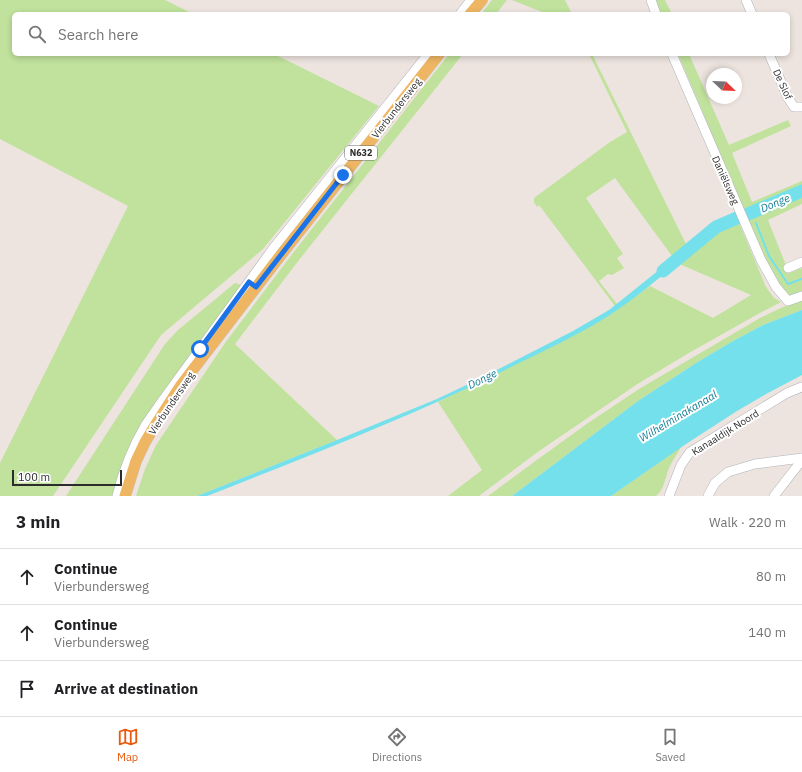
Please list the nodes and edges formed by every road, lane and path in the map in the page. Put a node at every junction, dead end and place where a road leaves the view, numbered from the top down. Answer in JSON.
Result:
{"nodes":[{"id":1,"x":471,"y":0,"type":"edge"},
{"id":2,"x":482,"y":0,"type":"edge"},
{"id":3,"x":651,"y":0,"type":"edge"},
{"id":4,"x":746,"y":0,"type":"edge"},
{"id":5,"x":462,"y":12,"type":"edge"},
{"id":6,"x":472,"y":12,"type":"edge"},
{"id":7,"x":655,"y":12,"type":"edge"},
{"id":8,"x":751,"y":12,"type":"edge"},
{"id":9,"x":427,"y":56,"type":"edge"},
{"id":10,"x":437,"y":56,"type":"edge"},
{"id":11,"x":673,"y":56,"type":"edge"},
{"id":12,"x":770,"y":56,"type":"edge"},
{"id":13,"x":402,"y":94,"type":"junction"},
{"id":14,"x":802,"y":107,"type":"edge"},
{"id":15,"x":802,"y":262,"type":"edge"},
{"id":16,"x":788,"y":268,"type":"dead end"},
{"id":17,"x":252,"y":284,"type":"junction"},
{"id":18,"x":802,"y":296,"type":"edge"},
{"id":19,"x":802,"y":387,"type":"edge"},
{"id":20,"x":802,"y":459,"type":"edge"},
{"id":21,"x":117,"y":496,"type":"edge"},
{"id":22,"x":125,"y":496,"type":"edge"},
{"id":23,"x":669,"y":496,"type":"edge"},
{"id":24,"x":708,"y":496,"type":"edge"},
{"id":25,"x":774,"y":496,"type":"edge"}],
"edges":[{"from":1,"to":5,"type":"street"},
{"from":2,"to":6,"type":"main road"},
{"from":3,"to":7,"type":"street"},
{"from":4,"to":8,"type":"street"},
{"from":9,"to":13,"type":"street","name":"Vierbundersweg"},
{"from":10,"to":13,"type":"main road","name":"Vierbundersweg","number":"N632"},
{"from":11,"to":18,"type":"street","name":"Daniëlsweg"},
{"from":12,"to":14,"type":"street","name":"De Slof"},
{"from":13,"to":17,"type":"main road","name":"Vierbundersweg","number":"N632"},
{"from":15,"to":16,"type":"street"},
{"from":17,"to":21,"type":"street","name":"Vierbundersweg"},
{"from":17,"to":22,"type":"main road","name":"Vierbundersweg","number":"N632"},
{"from":19,"to":23,"type":"street","name":"Kanaaldijk Noord"},
{"from":20,"to":24,"type":"street"},
{"from":20,"to":25,"type":"street"}]}
